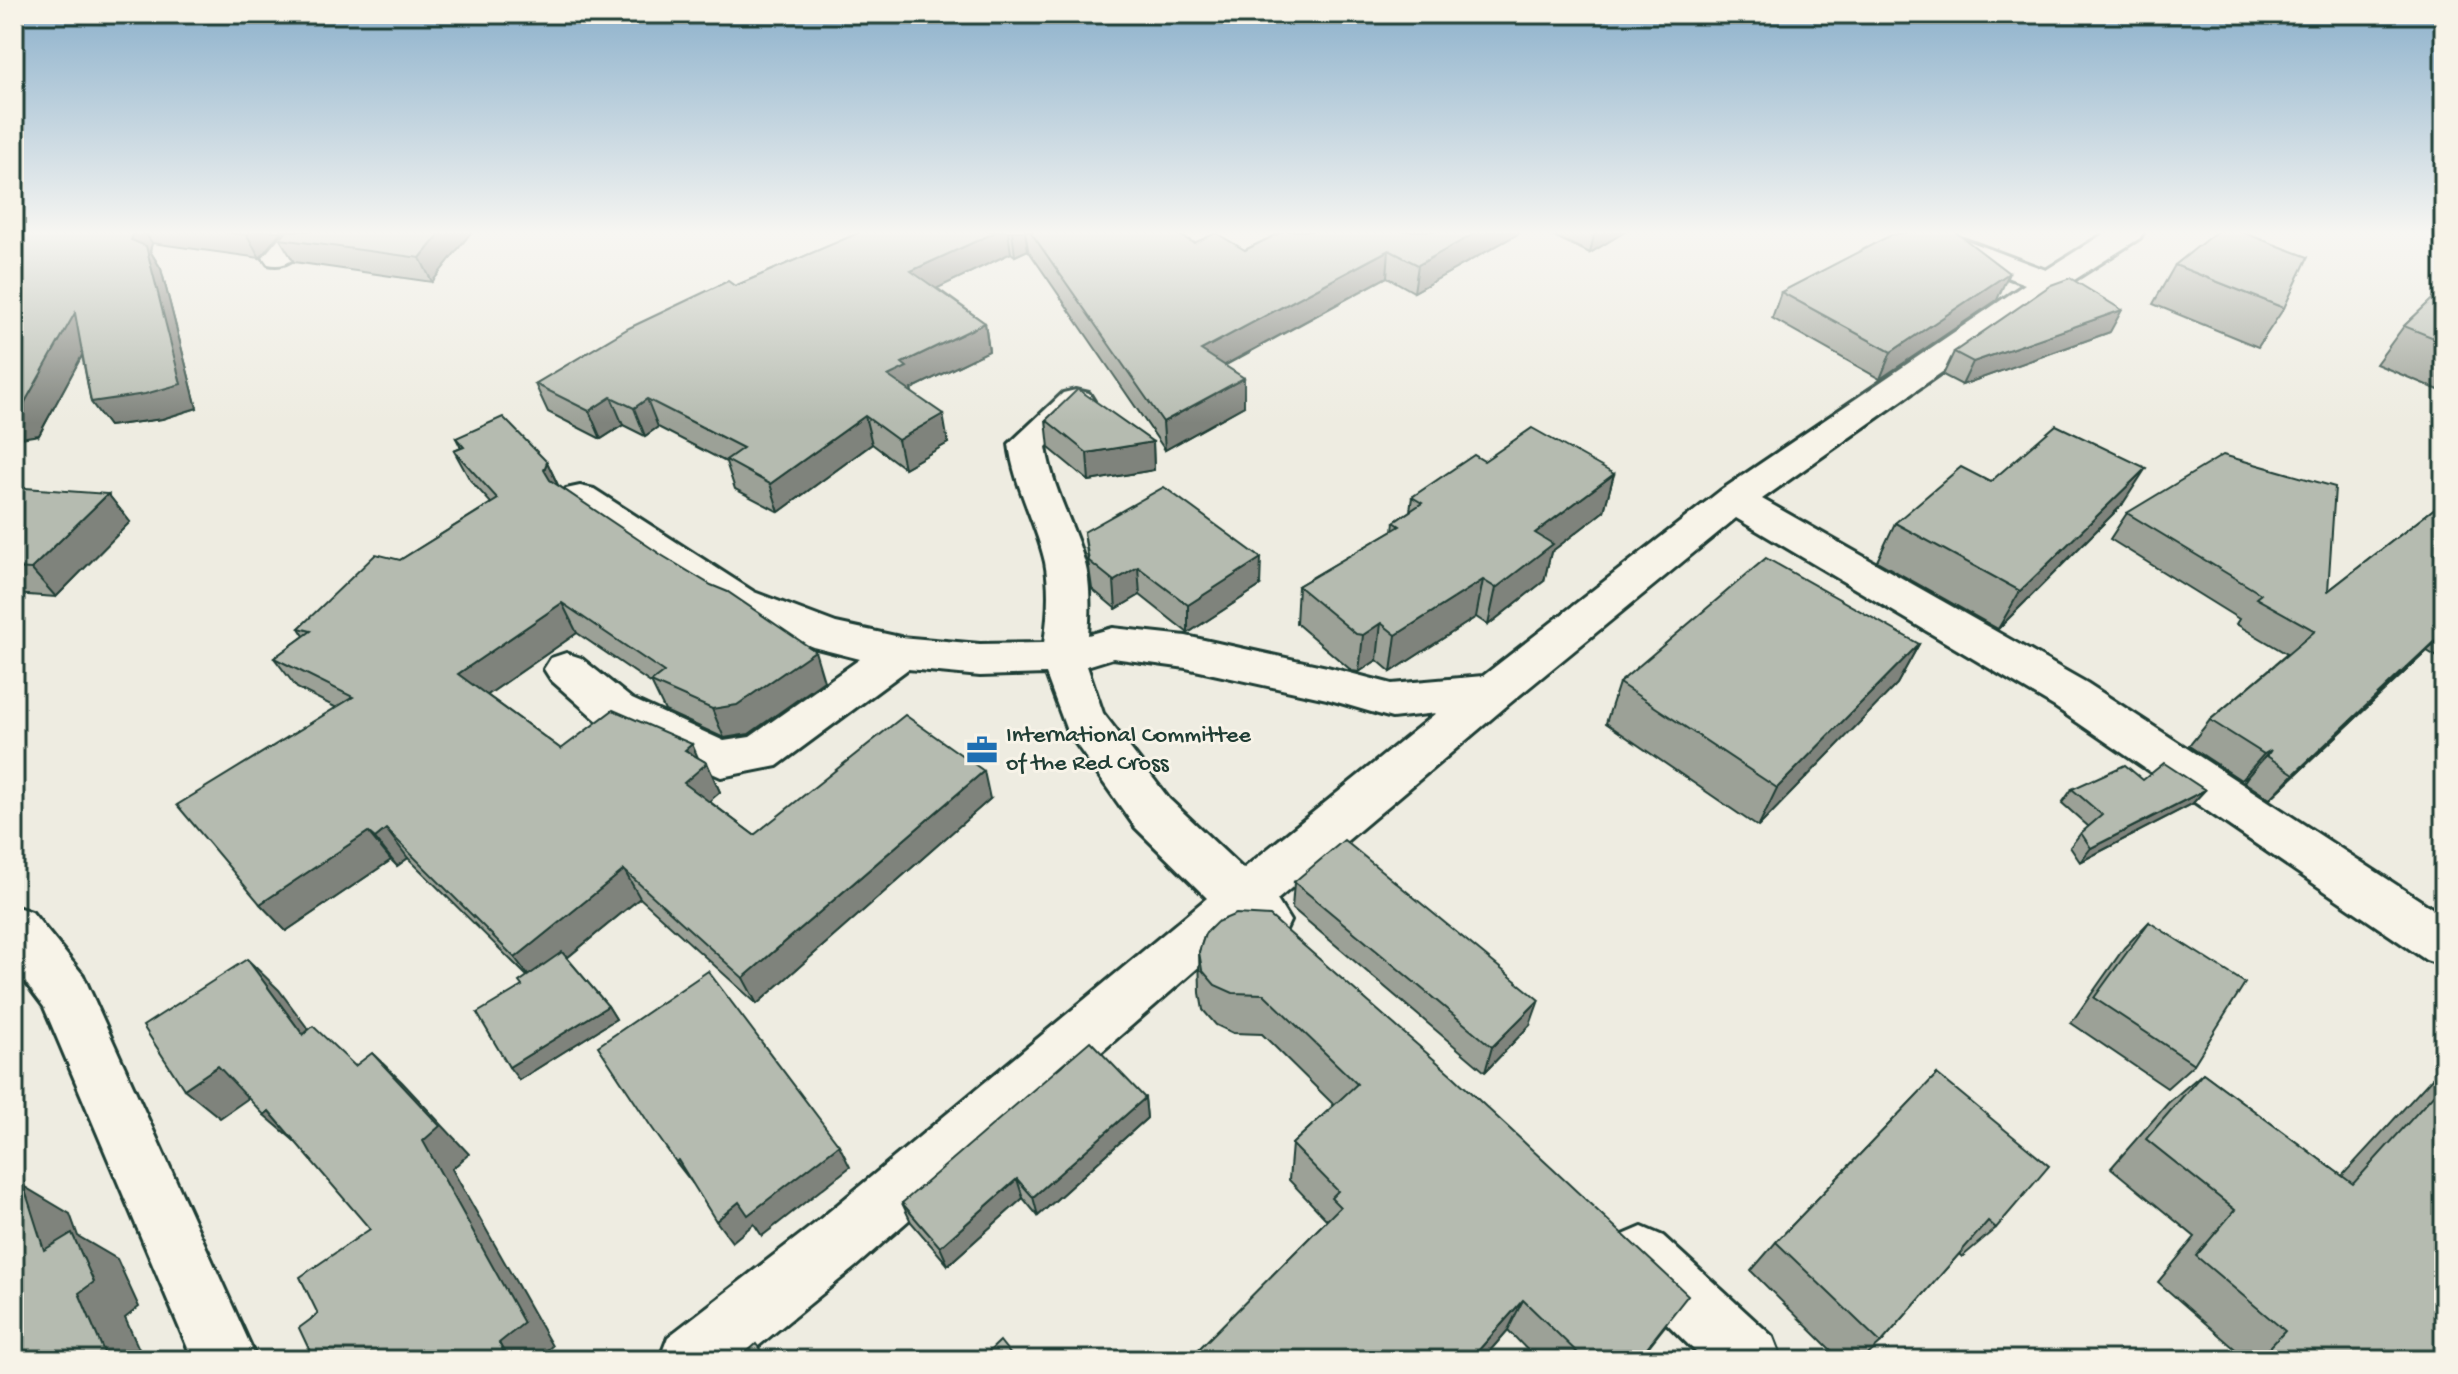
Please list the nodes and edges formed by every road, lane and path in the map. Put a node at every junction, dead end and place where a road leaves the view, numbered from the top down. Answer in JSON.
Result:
{"nodes":[{"id":1,"x":2030,"y":295,"type":"edge"},
{"id":2,"x":1076,"y":401,"type":"edge"},
{"id":3,"x":580,"y":498,"type":"edge"},
{"id":4,"x":1734,"y":500,"type":"junction"},
{"id":5,"x":900,"y":653,"type":"junction"},
{"id":6,"x":1063,"y":658,"type":"junction"},
{"id":7,"x":566,"y":669,"type":"dead end"},
{"id":8,"x":1494,"y":691,"type":"junction"},
{"id":9,"x":1243,"y":901,"type":"junction"},
{"id":10,"x":14,"y":928,"type":"edge"},
{"id":11,"x":2444,"y":944,"type":"edge"},
{"id":12,"x":1302,"y":953,"type":"edge"},
{"id":13,"x":1605,"y":1222,"type":"edge"},
{"id":14,"x":225,"y":1360,"type":"edge"},
{"id":15,"x":691,"y":1360,"type":"edge"},
{"id":16,"x":1750,"y":1360,"type":"edge"}],
"edges":[{"from":1,"to":4,"type":"street"},
{"from":2,"to":6,"type":"street"},
{"from":3,"to":5,"type":"street"},
{"from":4,"to":8,"type":"street"},
{"from":4,"to":11,"type":"street"},
{"from":5,"to":6,"type":"street"},
{"from":5,"to":7,"type":"street"},
{"from":6,"to":8,"type":"street"},
{"from":6,"to":9,"type":"street"},
{"from":8,"to":9,"type":"street"},
{"from":9,"to":12,"type":"street"},
{"from":9,"to":15,"type":"street"},
{"from":10,"to":14,"type":"street"},
{"from":13,"to":16,"type":"street"}]}
